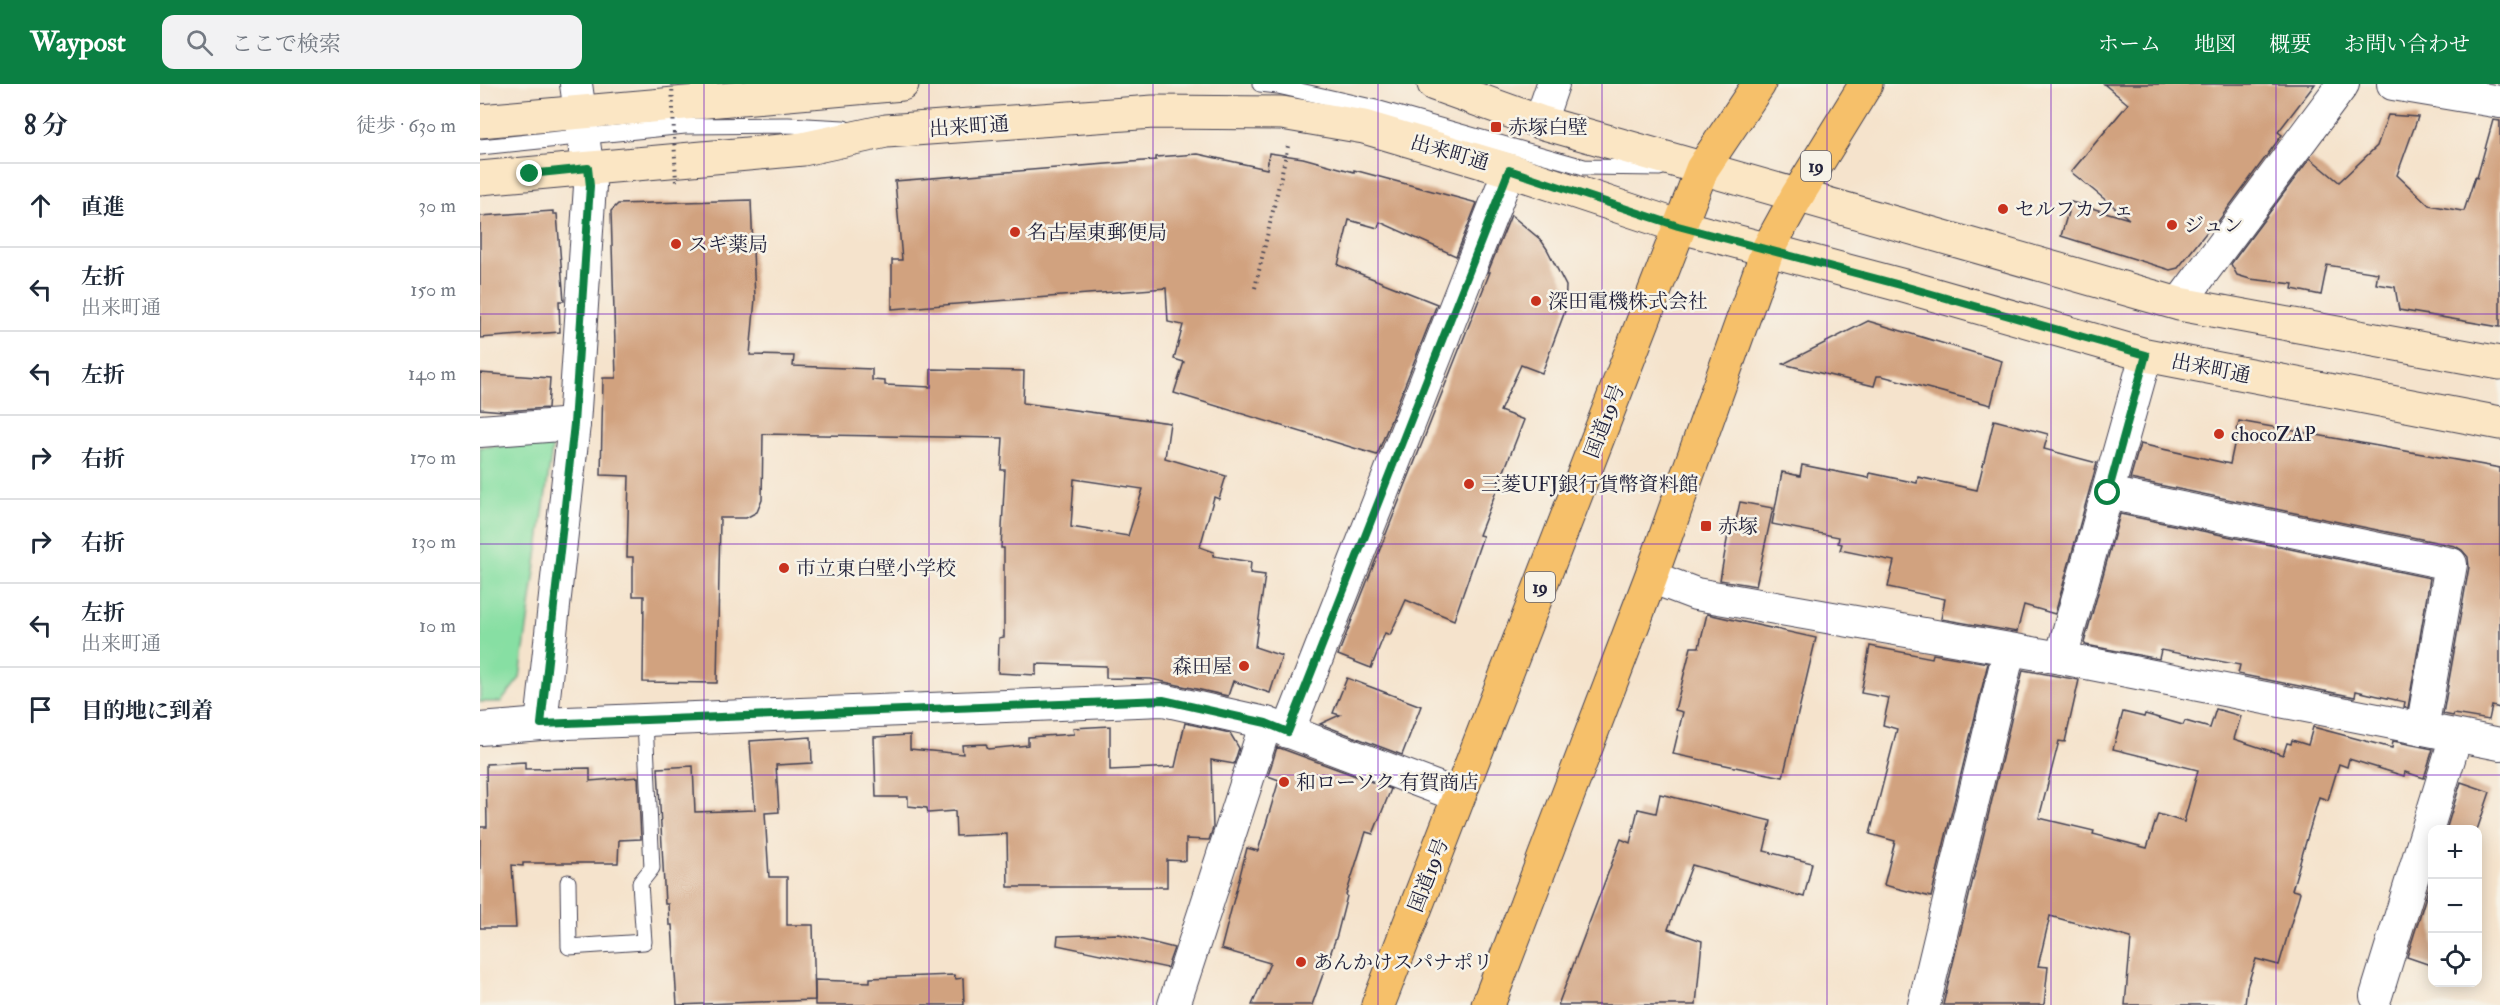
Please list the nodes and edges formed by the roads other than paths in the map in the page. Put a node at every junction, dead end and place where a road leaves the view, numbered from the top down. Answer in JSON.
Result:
{"nodes":[{"id":1,"x":902,"y":84,"type":"edge"},
{"id":2,"x":1260,"y":84,"type":"edge"},
{"id":3,"x":1434,"y":84,"type":"edge"},
{"id":4,"x":1553,"y":84,"type":"edge"},
{"id":5,"x":1760,"y":84,"type":"edge"},
{"id":6,"x":1866,"y":84,"type":"edge"},
{"id":7,"x":2343,"y":84,"type":"edge"},
{"id":8,"x":2393,"y":84,"type":"edge"},
{"id":9,"x":2500,"y":102,"type":"edge"},
{"id":10,"x":579,"y":111,"type":"edge"},
{"id":11,"x":480,"y":121,"type":"edge"},
{"id":12,"x":1540,"y":122,"type":"junction"},
{"id":13,"x":886,"y":131,"type":"junction"},
{"id":14,"x":480,"y":147,"type":"edge"},
{"id":15,"x":588,"y":168,"type":"junction"},
{"id":16,"x":1702,"y":169,"type":"junction"},
{"id":17,"x":1509,"y":170,"type":"junction"},
{"id":18,"x":480,"y":178,"type":"edge"},
{"id":19,"x":1797,"y":196,"type":"junction"},
{"id":20,"x":1678,"y":226,"type":"junction"},
{"id":21,"x":1768,"y":249,"type":"junction"},
{"id":22,"x":2179,"y":304,"type":"junction"},
{"id":23,"x":2146,"y":355,"type":"junction"},
{"id":24,"x":2500,"y":363,"type":"edge"},
{"id":25,"x":2500,"y":423,"type":"edge"},
{"id":26,"x":574,"y":424,"type":"junction"},
{"id":27,"x":480,"y":431,"type":"edge"},
{"id":28,"x":2108,"y":493,"type":"junction"},
{"id":29,"x":1651,"y":577,"type":"junction"},
{"id":30,"x":2009,"y":651,"type":"junction"},
{"id":31,"x":2061,"y":658,"type":"junction"},
{"id":32,"x":645,"y":722,"type":"junction"},
{"id":33,"x":541,"y":724,"type":"junction"},
{"id":34,"x":1277,"y":728,"type":"junction"},
{"id":35,"x":480,"y":729,"type":"edge"},
{"id":36,"x":2422,"y":729,"type":"junction"},
{"id":37,"x":2456,"y":736,"type":"junction"},
{"id":38,"x":2500,"y":744,"type":"edge"},
{"id":39,"x":1459,"y":796,"type":"junction"},
{"id":40,"x":568,"y":882,"type":"dead end"},
{"id":41,"x":2376,"y":996,"type":"dead end"},
{"id":42,"x":1174,"y":1005,"type":"edge"},
{"id":43,"x":1378,"y":1005,"type":"edge"},
{"id":44,"x":1488,"y":1005,"type":"edge"},
{"id":45,"x":1924,"y":1005,"type":"edge"}],
"edges":[{"from":1,"to":10,"type":"main road"},
{"from":2,"to":16,"type":"lane"},
{"from":3,"to":12,"type":"main road"},
{"from":4,"to":12,"type":"street"},
{"from":5,"to":16,"type":"highway","name":"国道19号","number":"19"},
{"from":6,"to":19,"type":"highway","number":"19"},
{"from":7,"to":22,"type":"street"},
{"from":8,"to":9,"type":"street"},
{"from":10,"to":11,"type":"main road"},
{"from":10,"to":13,"type":"lane"},
{"from":10,"to":14,"type":"lane"},
{"from":10,"to":15,"type":"street"},
{"from":12,"to":16,"type":"main road"},
{"from":13,"to":15,"type":"main road","name":"出来町通"},
{"from":13,"to":17,"type":"main road","name":"出来町通"},
{"from":15,"to":18,"type":"main road","name":"出来町通"},
{"from":15,"to":26,"type":"street"},
{"from":16,"to":19,"type":"main road"},
{"from":16,"to":20,"type":"highway","name":"国道19号","number":"19"},
{"from":17,"to":20,"type":"main road","name":"出来町通"},
{"from":17,"to":34,"type":"street"},
{"from":19,"to":21,"type":"highway","number":"19"},
{"from":19,"to":22,"type":"main road"},
{"from":20,"to":21,"type":"main road","name":"出来町通"},
{"from":20,"to":39,"type":"highway","name":"国道19号","number":"19"},
{"from":21,"to":23,"type":"main road","name":"出来町通"},
{"from":21,"to":29,"type":"highway","number":"19"},
{"from":22,"to":24,"type":"main road"},
{"from":23,"to":25,"type":"main road","name":"出来町通"},
{"from":23,"to":28,"type":"street"},
{"from":26,"to":27,"type":"street"},
{"from":26,"to":33,"type":"street"},
{"from":28,"to":31,"type":"street"},
{"from":28,"to":36,"type":"street"},
{"from":29,"to":30,"type":"street"},
{"from":29,"to":44,"type":"highway","number":"19"},
{"from":30,"to":31,"type":"street"},
{"from":30,"to":45,"type":"street"},
{"from":31,"to":36,"type":"street"},
{"from":32,"to":33,"type":"street"},
{"from":32,"to":34,"type":"street"},
{"from":32,"to":40,"type":"lane"},
{"from":33,"to":35,"type":"street"},
{"from":34,"to":39,"type":"street"},
{"from":34,"to":42,"type":"street"},
{"from":36,"to":37,"type":"street"},
{"from":37,"to":38,"type":"street"},
{"from":37,"to":41,"type":"street"},
{"from":39,"to":43,"type":"highway","name":"国道19号","number":"19"}]}
